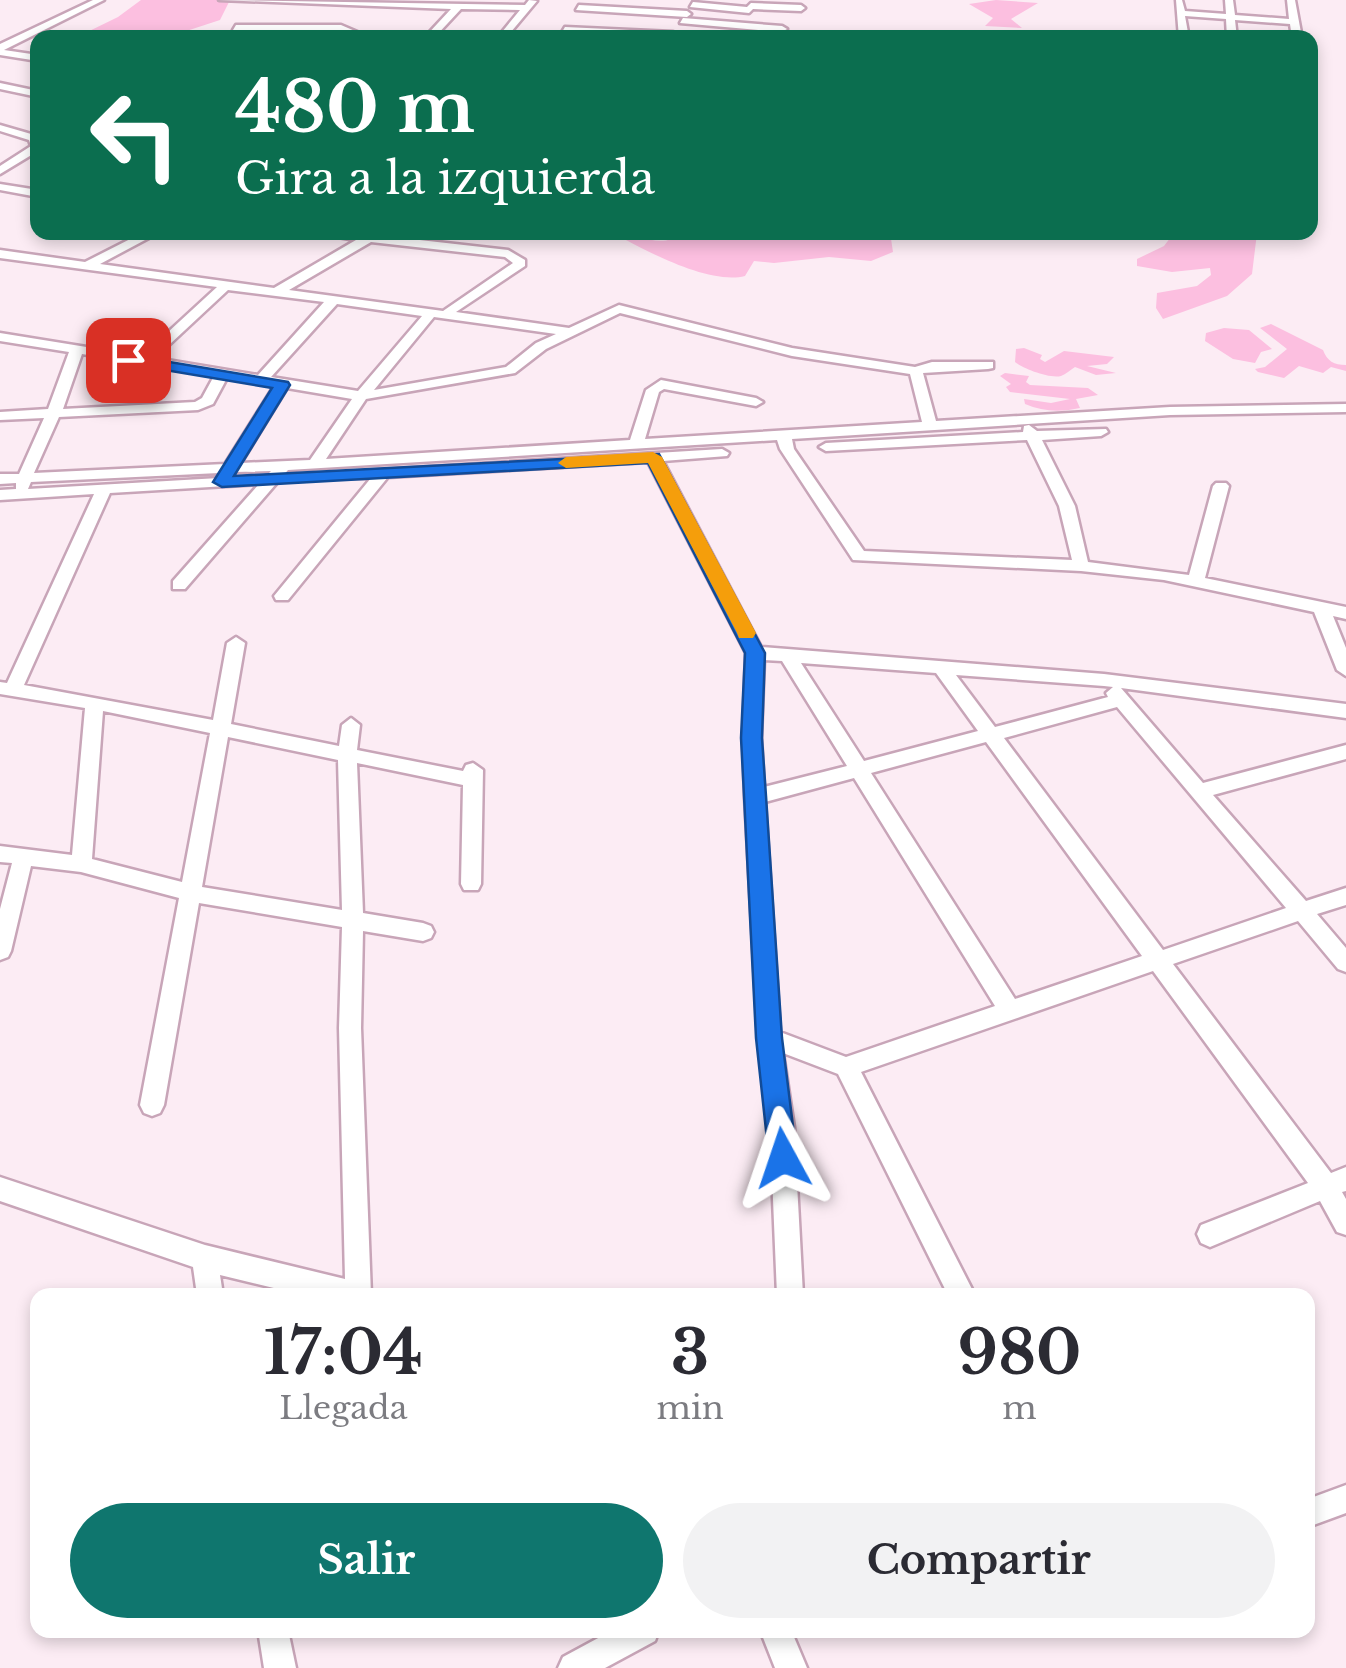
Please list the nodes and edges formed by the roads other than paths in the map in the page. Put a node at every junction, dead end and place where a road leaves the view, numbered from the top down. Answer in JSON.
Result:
{"nodes":[{"id":1,"x":100,"y":0,"type":"edge"},
{"id":2,"x":223,"y":0,"type":"edge"},
{"id":3,"x":1179,"y":0,"type":"edge"},
{"id":4,"x":1229,"y":0,"type":"edge"},
{"id":5,"x":1290,"y":0,"type":"edge"},
{"id":6,"x":278,"y":1,"type":"edge"},
{"id":7,"x":392,"y":3,"type":"edge"},
{"id":8,"x":531,"y":4,"type":"edge"},
{"id":9,"x":583,"y":4,"type":"edge"},
{"id":10,"x":460,"y":5,"type":"junction"},
{"id":11,"x":751,"y":5,"type":"edge"},
{"id":12,"x":800,"y":8,"type":"dead end"},
{"id":13,"x":690,"y":10,"type":"edge"},
{"id":14,"x":1180,"y":12,"type":"junction"},
{"id":15,"x":378,"y":14,"type":"dead end"},
{"id":16,"x":1230,"y":16,"type":"junction"},
{"id":17,"x":1294,"y":22,"type":"junction"},
{"id":18,"x":368,"y":24,"type":"dead end"},
{"id":19,"x":740,"y":25,"type":"junction"},
{"id":20,"x":236,"y":28,"type":"junction"},
{"id":21,"x":782,"y":28,"type":"dead end"},
{"id":22,"x":40,"y":30,"type":"edge"},
{"id":23,"x":233,"y":30,"type":"edge"},
{"id":24,"x":344,"y":30,"type":"edge"},
{"id":25,"x":362,"y":30,"type":"edge"},
{"id":26,"x":436,"y":30,"type":"edge"},
{"id":27,"x":508,"y":30,"type":"edge"},
{"id":28,"x":565,"y":30,"type":"edge"},
{"id":29,"x":738,"y":30,"type":"edge"},
{"id":30,"x":1183,"y":30,"type":"edge"},
{"id":31,"x":1231,"y":30,"type":"edge"},
{"id":32,"x":1296,"y":30,"type":"edge"},
{"id":33,"x":30,"y":35,"type":"edge"},
{"id":34,"x":0,"y":50,"type":"edge"},
{"id":35,"x":30,"y":56,"type":"edge"},
{"id":36,"x":0,"y":86,"type":"edge"},
{"id":37,"x":30,"y":92,"type":"edge"},
{"id":38,"x":0,"y":128,"type":"edge"},
{"id":39,"x":30,"y":136,"type":"edge"},
{"id":40,"x":30,"y":152,"type":"edge"},
{"id":41,"x":0,"y":171,"type":"edge"},
{"id":42,"x":0,"y":187,"type":"edge"},
{"id":43,"x":30,"y":193,"type":"edge"},
{"id":44,"x":138,"y":240,"type":"edge"},
{"id":45,"x":366,"y":240,"type":"joint"},
{"id":46,"x":393,"y":240,"type":"edge"},
{"id":47,"x":391,"y":242,"type":"junction"},
{"id":48,"x":0,"y":254,"type":"edge"},
{"id":49,"x":88,"y":265,"type":"junction"},
{"id":50,"x":224,"y":287,"type":"junction"},
{"id":51,"x":276,"y":292,"type":"junction"},
{"id":52,"x":334,"y":298,"type":"junction"},
{"id":53,"x":432,"y":312,"type":"junction"},
{"id":54,"x":448,"y":312,"type":"junction"},
{"id":55,"x":573,"y":332,"type":"junction"},
{"id":56,"x":0,"y":337,"type":"edge"},
{"id":57,"x":76,"y":358,"type":"junction"},
{"id":58,"x":144,"y":361,"type":"junction"},
{"id":59,"x":988,"y":366,"type":"dead end"},
{"id":60,"x":916,"y":371,"type":"junction"},
{"id":61,"x":222,"y":374,"type":"junction"},
{"id":62,"x":260,"y":380,"type":"junction"},
{"id":63,"x":282,"y":385,"type":"junction"},
{"id":64,"x":360,"y":396,"type":"junction"},
{"id":65,"x":756,"y":402,"type":"dead end"},
{"id":66,"x":1346,"y":408,"type":"edge"},
{"id":67,"x":50,"y":414,"type":"junction"},
{"id":68,"x":0,"y":416,"type":"edge"},
{"id":69,"x":930,"y":426,"type":"junction"},
{"id":70,"x":1029,"y":429,"type":"junction"},
{"id":71,"x":636,"y":443,"type":"junction"},
{"id":72,"x":786,"y":443,"type":"junction"},
{"id":73,"x":710,"y":447,"type":"junction"},
{"id":74,"x":653,"y":457,"type":"junction"},
{"id":75,"x":315,"y":464,"type":"junction"},
{"id":76,"x":284,"y":465,"type":"junction"},
{"id":77,"x":383,"y":474,"type":"junction"},
{"id":78,"x":226,"y":475,"type":"junction"},
{"id":79,"x":0,"y":478,"type":"edge"},
{"id":80,"x":272,"y":480,"type":"junction"},
{"id":81,"x":22,"y":485,"type":"junction"},
{"id":82,"x":1221,"y":486,"type":"dead end"},
{"id":83,"x":104,"y":490,"type":"junction"},
{"id":84,"x":0,"y":495,"type":"edge"},
{"id":85,"x":1081,"y":566,"type":"junction"},
{"id":86,"x":1196,"y":580,"type":"junction"},
{"id":87,"x":179,"y":585,"type":"dead end"},
{"id":88,"x":282,"y":596,"type":"dead end"},
{"id":89,"x":1322,"y":608,"type":"junction"},
{"id":90,"x":1346,"y":613,"type":"edge"},
{"id":91,"x":236,"y":642,"type":"dead end"},
{"id":92,"x":755,"y":653,"type":"junction"},
{"id":93,"x":788,"y":656,"type":"junction"},
{"id":94,"x":940,"y":666,"type":"junction"},
{"id":95,"x":1346,"y":670,"type":"edge"},
{"id":96,"x":1104,"y":680,"type":"junction"},
{"id":97,"x":6,"y":689,"type":"edge"},
{"id":98,"x":1121,"y":700,"type":"junction"},
{"id":99,"x":95,"y":703,"type":"junction"},
{"id":100,"x":1346,"y":711,"type":"edge"},
{"id":101,"x":351,"y":725,"type":"dead end"},
{"id":102,"x":220,"y":730,"type":"junction"},
{"id":103,"x":990,"y":733,"type":"junction"},
{"id":104,"x":1346,"y":752,"type":"edge"},
{"id":105,"x":347,"y":756,"type":"junction"},
{"id":106,"x":859,"y":769,"type":"junction"},
{"id":107,"x":1200,"y":791,"type":"junction"},
{"id":108,"x":755,"y":796,"type":"junction"},
{"id":109,"x":0,"y":854,"type":"edge"},
{"id":110,"x":23,"y":859,"type":"junction"},
{"id":111,"x":82,"y":864,"type":"junction"},
{"id":112,"x":472,"y":884,"type":"dead end"},
{"id":113,"x":189,"y":890,"type":"junction"},
{"id":114,"x":1346,"y":896,"type":"edge"},
{"id":115,"x":1302,"y":911,"type":"junction"},
{"id":116,"x":353,"y":920,"type":"junction"},
{"id":117,"x":423,"y":932,"type":"dead end"},
{"id":118,"x":0,"y":951,"type":"edge"},
{"id":119,"x":1158,"y":960,"type":"junction"},
{"id":120,"x":1346,"y":962,"type":"edge"},
{"id":121,"x":1010,"y":1011,"type":"junction"},
{"id":122,"x":769,"y":1038,"type":"junction"},
{"id":123,"x":846,"y":1067,"type":"junction"},
{"id":124,"x":152,"y":1105,"type":"dead end"},
{"id":125,"x":1335,"y":1182,"type":"edge"},
{"id":126,"x":0,"y":1189,"type":"edge"},
{"id":127,"x":1346,"y":1223,"type":"edge"},
{"id":128,"x":1210,"y":1234,"type":"dead end"},
{"id":129,"x":205,"y":1258,"type":"junction"},
{"id":130,"x":209,"y":1288,"type":"edge"},
{"id":131,"x":328,"y":1288,"type":"edge"},
{"id":132,"x":357,"y":1288,"type":"edge"},
{"id":133,"x":790,"y":1288,"type":"edge"},
{"id":134,"x":958,"y":1288,"type":"edge"},
{"id":135,"x":1346,"y":1499,"type":"edge"},
{"id":136,"x":1315,"y":1510,"type":"edge"},
{"id":137,"x":274,"y":1638,"type":"edge"},
{"id":138,"x":629,"y":1638,"type":"edge"},
{"id":139,"x":778,"y":1638,"type":"edge"},
{"id":140,"x":280,"y":1668,"type":"edge"},
{"id":141,"x":574,"y":1668,"type":"edge"},
{"id":142,"x":791,"y":1668,"type":"edge"}],
"edges":[{"from":1,"to":22,"type":"street"},
{"from":2,"to":6,"type":"street"},
{"from":3,"to":14,"type":"street"},
{"from":4,"to":16,"type":"street"},
{"from":5,"to":17,"type":"street"},
{"from":6,"to":7,"type":"street"},
{"from":6,"to":20,"type":"street"},
{"from":7,"to":10,"type":"street"},
{"from":7,"to":15,"type":"street"},
{"from":8,"to":10,"type":"street"},
{"from":8,"to":27,"type":"street"},
{"from":9,"to":13,"type":"street"},
{"from":9,"to":28,"type":"street"},
{"from":10,"to":26,"type":"street"},
{"from":11,"to":12,"type":"street"},
{"from":11,"to":13,"type":"street"},
{"from":11,"to":19,"type":"street"},
{"from":13,"to":19,"type":"street"},
{"from":14,"to":16,"type":"street"},
{"from":14,"to":30,"type":"street"},
{"from":16,"to":17,"type":"street"},
{"from":16,"to":31,"type":"street"},
{"from":17,"to":32,"type":"street"},
{"from":18,"to":25,"type":"street"},
{"from":19,"to":21,"type":"street"},
{"from":19,"to":29,"type":"street"},
{"from":20,"to":23,"type":"street"},
{"from":20,"to":24,"type":"street"},
{"from":33,"to":34,"type":"street"},
{"from":34,"to":35,"type":"street"},
{"from":36,"to":37,"type":"street"},
{"from":38,"to":39,"type":"street"},
{"from":40,"to":41,"type":"street"},
{"from":42,"to":43,"type":"street"},
{"from":44,"to":49,"type":"street"},
{"from":45,"to":47,"type":"street"},
{"from":45,"to":51,"type":"street"},
{"from":46,"to":47,"type":"street"},
{"from":47,"to":54,"type":"street"},
{"from":48,"to":49,"type":"street"},
{"from":49,"to":50,"type":"street"},
{"from":50,"to":51,"type":"street"},
{"from":50,"to":58,"type":"street"},
{"from":51,"to":52,"type":"street"},
{"from":52,"to":53,"type":"street"},
{"from":52,"to":62,"type":"street"},
{"from":53,"to":54,"type":"street"},
{"from":53,"to":64,"type":"street"},
{"from":54,"to":55,"type":"street"},
{"from":55,"to":60,"type":"street"},
{"from":55,"to":64,"type":"street"},
{"from":56,"to":57,"type":"street"},
{"from":57,"to":58,"type":"street"},
{"from":57,"to":67,"type":"street"},
{"from":58,"to":61,"type":"street"},
{"from":59,"to":60,"type":"street"},
{"from":60,"to":69,"type":"street"},
{"from":61,"to":62,"type":"street"},
{"from":61,"to":67,"type":"street"},
{"from":62,"to":63,"type":"street"},
{"from":63,"to":64,"type":"street"},
{"from":63,"to":78,"type":"street"},
{"from":64,"to":75,"type":"street"},
{"from":65,"to":71,"type":"street"},
{"from":66,"to":70,"type":"street"},
{"from":67,"to":68,"type":"street"},
{"from":67,"to":81,"type":"street"},
{"from":69,"to":70,"type":"street"},
{"from":69,"to":72,"type":"street"},
{"from":70,"to":72,"type":"street"},
{"from":70,"to":85,"type":"street"},
{"from":71,"to":73,"type":"street"},
{"from":71,"to":75,"type":"street"},
{"from":72,"to":73,"type":"street"},
{"from":72,"to":85,"type":"street"},
{"from":73,"to":74,"type":"street"},
{"from":74,"to":77,"type":"street"},
{"from":74,"to":92,"type":"street"},
{"from":75,"to":76,"type":"street"},
{"from":76,"to":78,"type":"street"},
{"from":76,"to":80,"type":"street"},
{"from":77,"to":80,"type":"street"},
{"from":77,"to":88,"type":"street"},
{"from":78,"to":80,"type":"street"},
{"from":78,"to":81,"type":"street"},
{"from":78,"to":83,"type":"street"},
{"from":79,"to":81,"type":"street"},
{"from":80,"to":87,"type":"street"},
{"from":81,"to":83,"type":"street"},
{"from":81,"to":84,"type":"street"},
{"from":82,"to":86,"type":"street"},
{"from":83,"to":97,"type":"street"},
{"from":85,"to":86,"type":"street"},
{"from":86,"to":89,"type":"street"},
{"from":89,"to":90,"type":"street"},
{"from":89,"to":95,"type":"street"},
{"from":91,"to":102,"type":"street"},
{"from":92,"to":93,"type":"street"},
{"from":92,"to":108,"type":"street"},
{"from":93,"to":94,"type":"street"},
{"from":93,"to":106,"type":"street"},
{"from":94,"to":96,"type":"street"},
{"from":94,"to":103,"type":"street"},
{"from":96,"to":98,"type":"street"},
{"from":96,"to":100,"type":"street"},
{"from":97,"to":99,"type":"street"},
{"from":98,"to":103,"type":"street"},
{"from":98,"to":107,"type":"street"},
{"from":99,"to":102,"type":"street"},
{"from":99,"to":111,"type":"street"},
{"from":101,"to":105,"type":"street"},
{"from":102,"to":105,"type":"street"},
{"from":102,"to":113,"type":"street"},
{"from":103,"to":106,"type":"street"},
{"from":103,"to":119,"type":"street"},
{"from":104,"to":107,"type":"street"},
{"from":105,"to":112,"type":"street"},
{"from":105,"to":116,"type":"street"},
{"from":106,"to":108,"type":"street"},
{"from":106,"to":121,"type":"street"},
{"from":107,"to":115,"type":"street"},
{"from":108,"to":122,"type":"street"},
{"from":109,"to":110,"type":"street"},
{"from":110,"to":111,"type":"street"},
{"from":110,"to":118,"type":"street"},
{"from":111,"to":113,"type":"street"},
{"from":113,"to":116,"type":"street"},
{"from":113,"to":124,"type":"street"},
{"from":114,"to":115,"type":"street"},
{"from":115,"to":119,"type":"street"},
{"from":115,"to":120,"type":"street"},
{"from":116,"to":117,"type":"street"},
{"from":116,"to":132,"type":"street"},
{"from":119,"to":121,"type":"street"},
{"from":119,"to":125,"type":"street"},
{"from":121,"to":123,"type":"street"},
{"from":122,"to":123,"type":"street"},
{"from":122,"to":133,"type":"street"},
{"from":123,"to":134,"type":"street"},
{"from":125,"to":127,"type":"street"},
{"from":125,"to":128,"type":"street"},
{"from":126,"to":129,"type":"street"},
{"from":129,"to":130,"type":"street"},
{"from":129,"to":131,"type":"street"},
{"from":135,"to":136,"type":"street"},
{"from":137,"to":140,"type":"street"},
{"from":138,"to":141,"type":"street"},
{"from":139,"to":142,"type":"street"}]}
